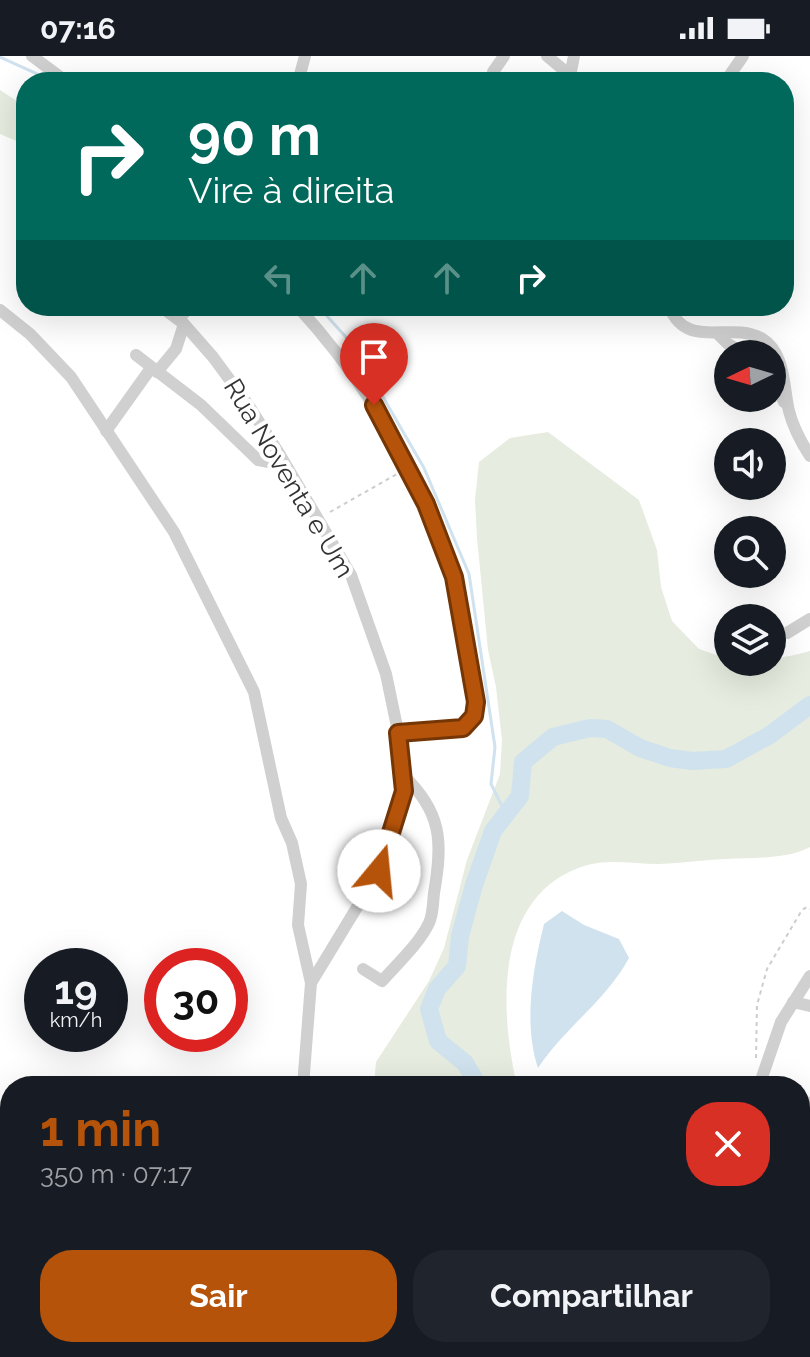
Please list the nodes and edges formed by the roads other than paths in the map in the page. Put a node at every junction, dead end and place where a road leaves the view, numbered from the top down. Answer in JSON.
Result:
{"nodes":[{"id":1,"x":32,"y":56,"type":"edge"},
{"id":2,"x":547,"y":56,"type":"edge"},
{"id":3,"x":54,"y":72,"type":"edge"},
{"id":4,"x":566,"y":72,"type":"edge"},
{"id":5,"x":0,"y":310,"type":"edge"},
{"id":6,"x":173,"y":316,"type":"edge"},
{"id":7,"x":185,"y":316,"type":"edge"},
{"id":8,"x":305,"y":316,"type":"edge"},
{"id":9,"x":674,"y":316,"type":"edge"},
{"id":10,"x":181,"y":322,"type":"junction"},
{"id":11,"x":718,"y":334,"type":"junction"},
{"id":12,"x":724,"y":340,"type":"edge"},
{"id":13,"x":136,"y":355,"type":"dead end"},
{"id":14,"x":154,"y":370,"type":"junction"},
{"id":15,"x":786,"y":405,"type":"edge"},
{"id":16,"x":789,"y":411,"type":"junction"},
{"id":17,"x":106,"y":431,"type":"junction"},
{"id":18,"x":280,"y":455,"type":"junction"},
{"id":19,"x":810,"y":456,"type":"edge"},
{"id":20,"x":810,"y":619,"type":"edge"},
{"id":21,"x":787,"y":633,"type":"dead end"},
{"id":22,"x":398,"y":733,"type":"junction"},
{"id":23,"x":403,"y":775,"type":"junction"},
{"id":24,"x":363,"y":969,"type":"dead end"},
{"id":25,"x":810,"y":976,"type":"edge"},
{"id":26,"x":311,"y":983,"type":"junction"},
{"id":27,"x":793,"y":1002,"type":"junction"},
{"id":28,"x":810,"y":1006,"type":"edge"},
{"id":29,"x":304,"y":1076,"type":"edge"},
{"id":30,"x":762,"y":1076,"type":"edge"}],
"edges":[{"from":1,"to":3,"type":"street"},
{"from":2,"to":4,"type":"street"},
{"from":5,"to":17,"type":"street"},
{"from":6,"to":10,"type":"street","name":"Rua Noventa e Um"},
{"from":7,"to":10,"type":"street"},
{"from":8,"to":22,"type":"street"},
{"from":9,"to":11,"type":"street"},
{"from":10,"to":14,"type":"street"},
{"from":10,"to":18,"type":"street","name":"Rua Noventa e Um"},
{"from":11,"to":12,"type":"street"},
{"from":11,"to":16,"type":"street"},
{"from":13,"to":14,"type":"street"},
{"from":14,"to":17,"type":"street"},
{"from":14,"to":18,"type":"street"},
{"from":15,"to":16,"type":"street"},
{"from":16,"to":19,"type":"street"},
{"from":17,"to":26,"type":"street"},
{"from":18,"to":22,"type":"street","name":"Rua Noventa e Um"},
{"from":20,"to":21,"type":"street"},
{"from":22,"to":23,"type":"street","name":"Rua Noventa e Um"},
{"from":23,"to":24,"type":"street"},
{"from":23,"to":26,"type":"street","name":"Rua Noventa e Um"},
{"from":25,"to":27,"type":"street"},
{"from":26,"to":29,"type":"street"},
{"from":27,"to":28,"type":"street"},
{"from":27,"to":30,"type":"street"}]}
